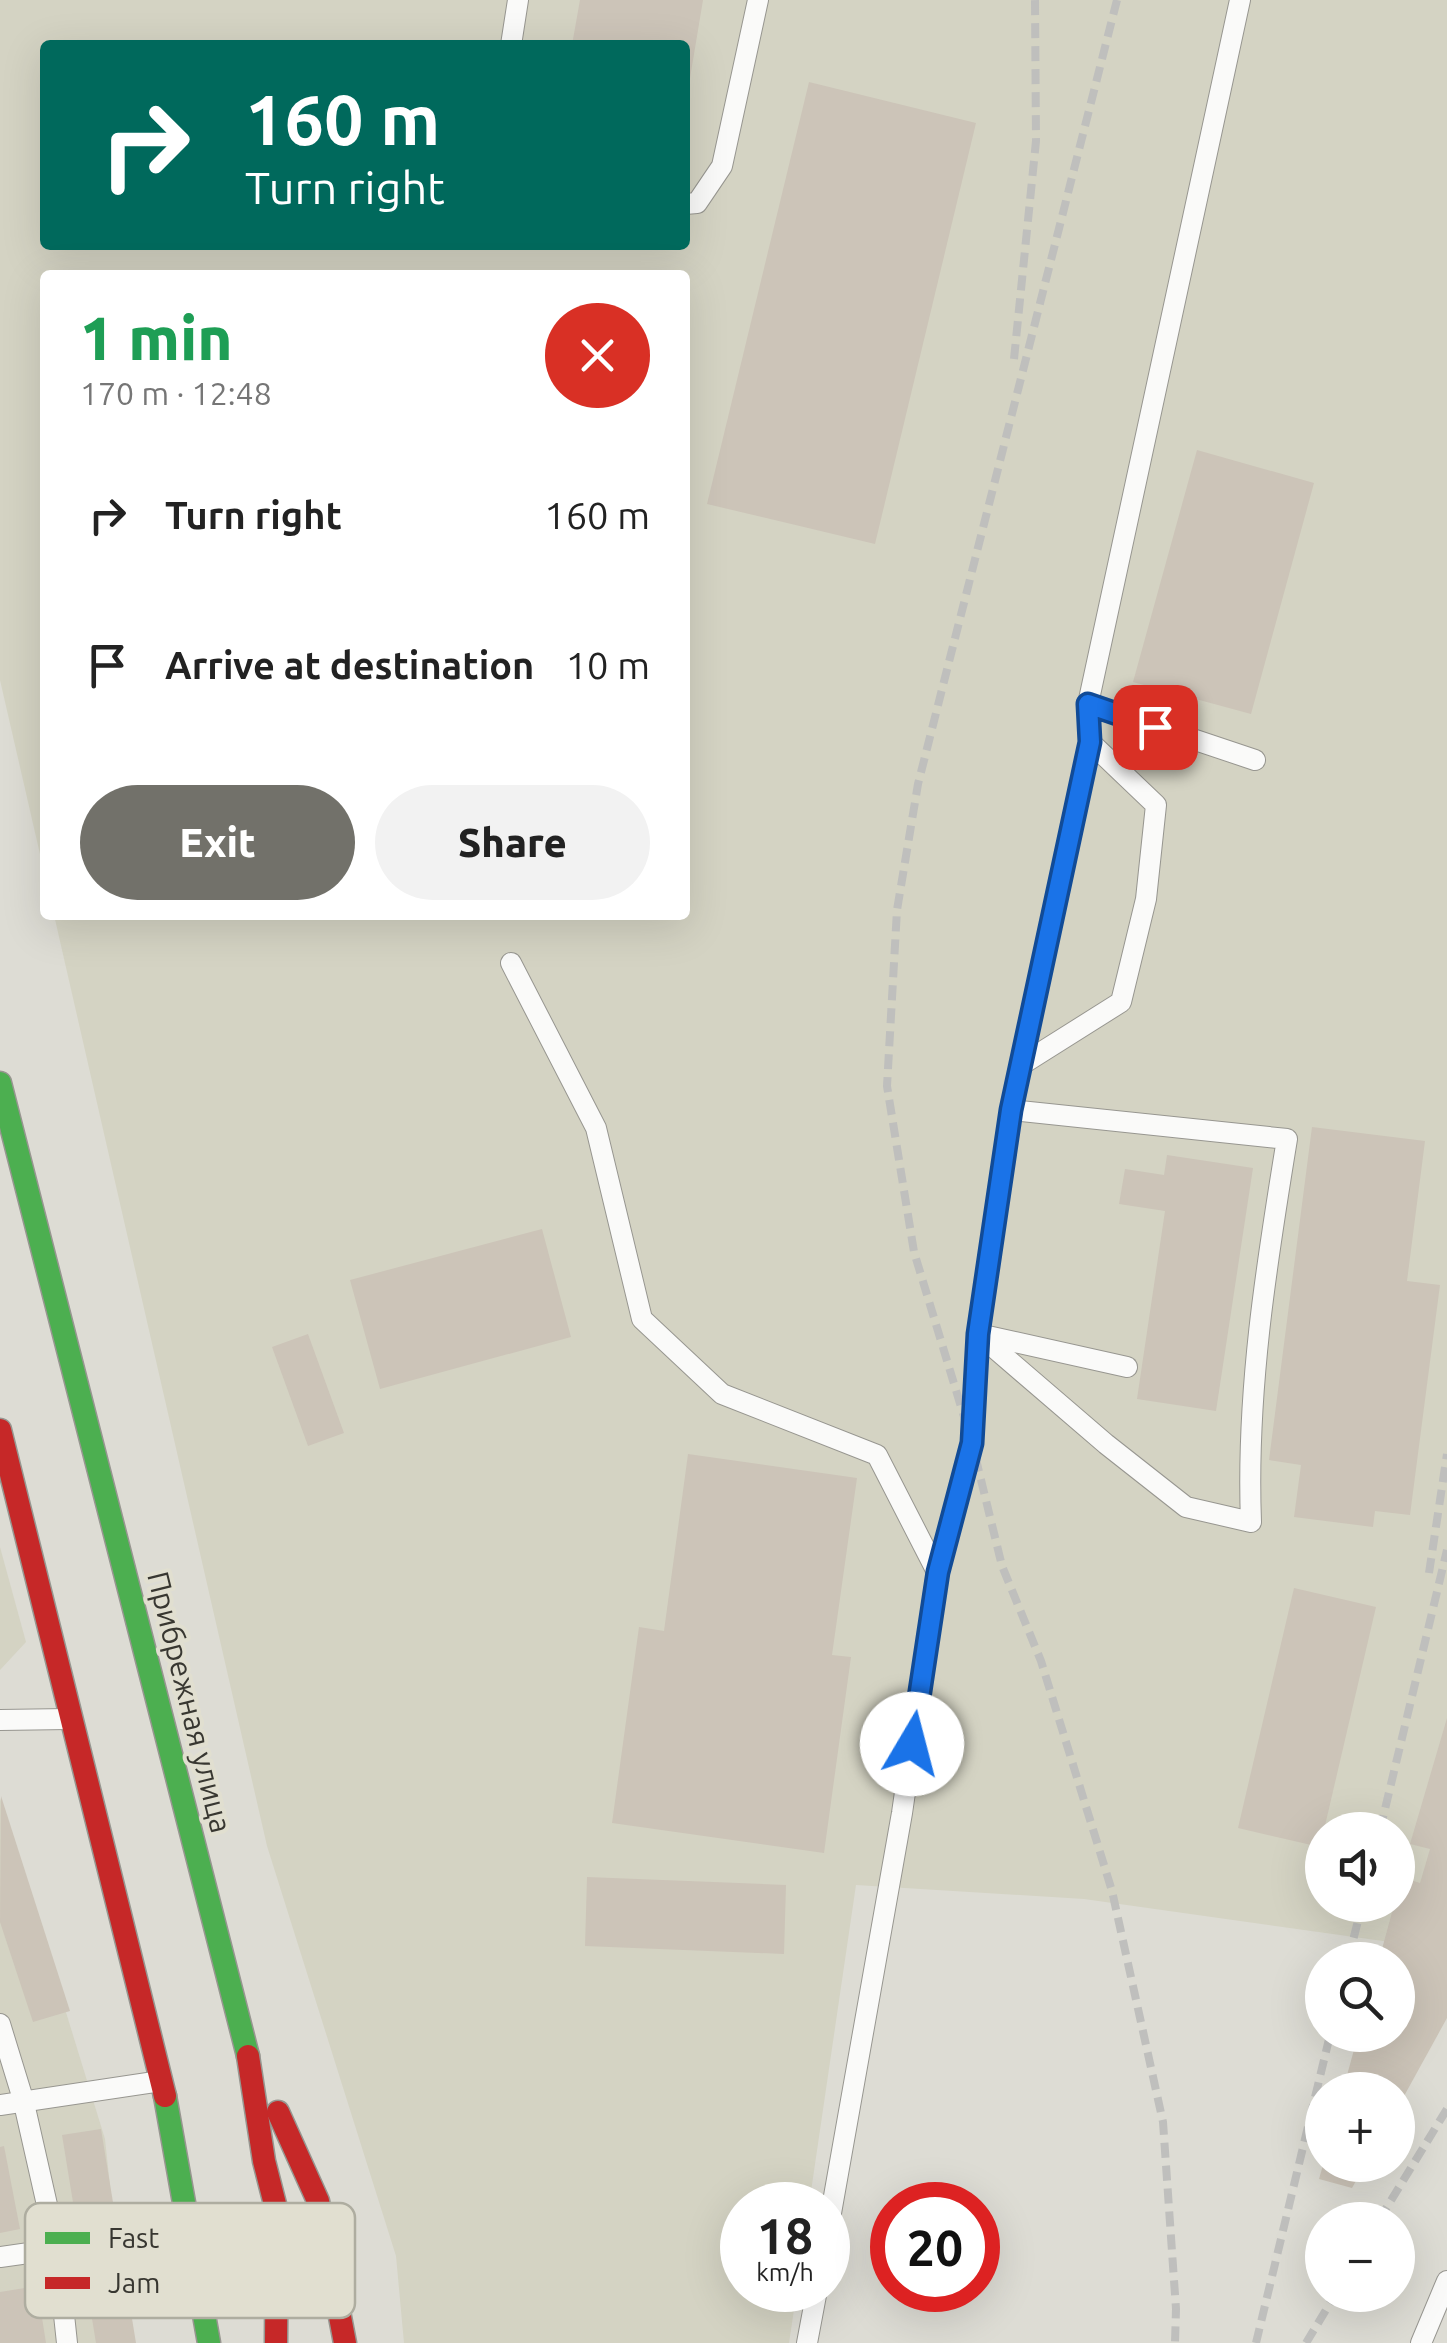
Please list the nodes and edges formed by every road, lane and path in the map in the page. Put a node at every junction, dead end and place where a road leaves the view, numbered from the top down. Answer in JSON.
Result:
{"nodes":[{"id":1,"x":518,"y":0,"type":"edge"},
{"id":2,"x":758,"y":0,"type":"edge"},
{"id":3,"x":1240,"y":0,"type":"edge"},
{"id":4,"x":512,"y":40,"type":"edge"},
{"id":5,"x":690,"y":204,"type":"edge"},
{"id":6,"x":1088,"y":704,"type":"junction"},
{"id":7,"x":1090,"y":742,"type":"junction"},
{"id":8,"x":1255,"y":760,"type":"dead end"},
{"id":9,"x":511,"y":962,"type":"dead end"},
{"id":10,"x":1021,"y":1065,"type":"junction"},
{"id":11,"x":0,"y":1083,"type":"edge"},
{"id":12,"x":1011,"y":1110,"type":"junction"},
{"id":13,"x":978,"y":1334,"type":"junction"},
{"id":14,"x":1127,"y":1367,"type":"dead end"},
{"id":15,"x":0,"y":1430,"type":"edge"},
{"id":16,"x":938,"y":1572,"type":"junction"},
{"id":17,"x":70,"y":1718,"type":"junction"},
{"id":18,"x":0,"y":1720,"type":"edge"},
{"id":19,"x":0,"y":2024,"type":"edge"},
{"id":20,"x":246,"y":2041,"type":"junction"},
{"id":21,"x":162,"y":2081,"type":"junction"},
{"id":22,"x":24,"y":2099,"type":"junction"},
{"id":23,"x":0,"y":2104,"type":"edge"},
{"id":24,"x":264,"y":2162,"type":"junction"},
{"id":25,"x":241,"y":2179,"type":"dead end"},
{"id":26,"x":837,"y":2182,"type":"edge"},
{"id":27,"x":47,"y":2203,"type":"edge"},
{"id":28,"x":191,"y":2203,"type":"edge"},
{"id":29,"x":275,"y":2203,"type":"edge"},
{"id":30,"x":318,"y":2203,"type":"edge"},
{"id":31,"x":25,"y":2253,"type":"edge"},
{"id":32,"x":0,"y":2257,"type":"edge"},
{"id":33,"x":1447,"y":2280,"type":"edge"},
{"id":34,"x":813,"y":2312,"type":"edge"},
{"id":35,"x":65,"y":2318,"type":"edge"},
{"id":36,"x":206,"y":2318,"type":"edge"},
{"id":37,"x":276,"y":2318,"type":"edge"},
{"id":38,"x":340,"y":2318,"type":"edge"},
{"id":39,"x":68,"y":2343,"type":"edge"},
{"id":40,"x":209,"y":2343,"type":"edge"},
{"id":41,"x":276,"y":2343,"type":"edge"},
{"id":42,"x":345,"y":2343,"type":"edge"},
{"id":43,"x":807,"y":2343,"type":"edge"},
{"id":44,"x":1421,"y":2343,"type":"edge"}],
"edges":[{"from":1,"to":4,"type":"lane"},
{"from":2,"to":5,"type":"lane"},
{"from":3,"to":6,"type":"lane"},
{"from":6,"to":7,"type":"lane"},
{"from":6,"to":8,"type":"lane"},
{"from":7,"to":10,"type":"lane"},
{"from":7,"to":10,"type":"lane"},
{"from":9,"to":16,"type":"lane"},
{"from":10,"to":12,"type":"lane"},
{"from":11,"to":20,"type":"main road","name":"Прибрежная улица"},
{"from":12,"to":13,"type":"lane"},
{"from":12,"to":13,"type":"lane"},
{"from":13,"to":14,"type":"lane"},
{"from":13,"to":16,"type":"lane"},
{"from":15,"to":17,"type":"main road"},
{"from":16,"to":26,"type":"lane"},
{"from":17,"to":18,"type":"lane"},
{"from":17,"to":21,"type":"main road"},
{"from":19,"to":22,"type":"lane"},
{"from":20,"to":24,"type":"main road","name":"Прибрежная улица"},
{"from":20,"to":30,"type":"main road"},
{"from":21,"to":22,"type":"lane"},
{"from":21,"to":28,"type":"main road"},
{"from":22,"to":23,"type":"lane"},
{"from":22,"to":27,"type":"lane"},
{"from":24,"to":25,"type":"main road"},
{"from":24,"to":29,"type":"main road","name":"Прибрежная улица"},
{"from":31,"to":32,"type":"lane"},
{"from":33,"to":44,"type":"lane"},
{"from":34,"to":43,"type":"lane"},
{"from":35,"to":39,"type":"lane"},
{"from":36,"to":40,"type":"main road"},
{"from":37,"to":41,"type":"main road","name":"Прибрежная улица"},
{"from":38,"to":42,"type":"main road"}]}
